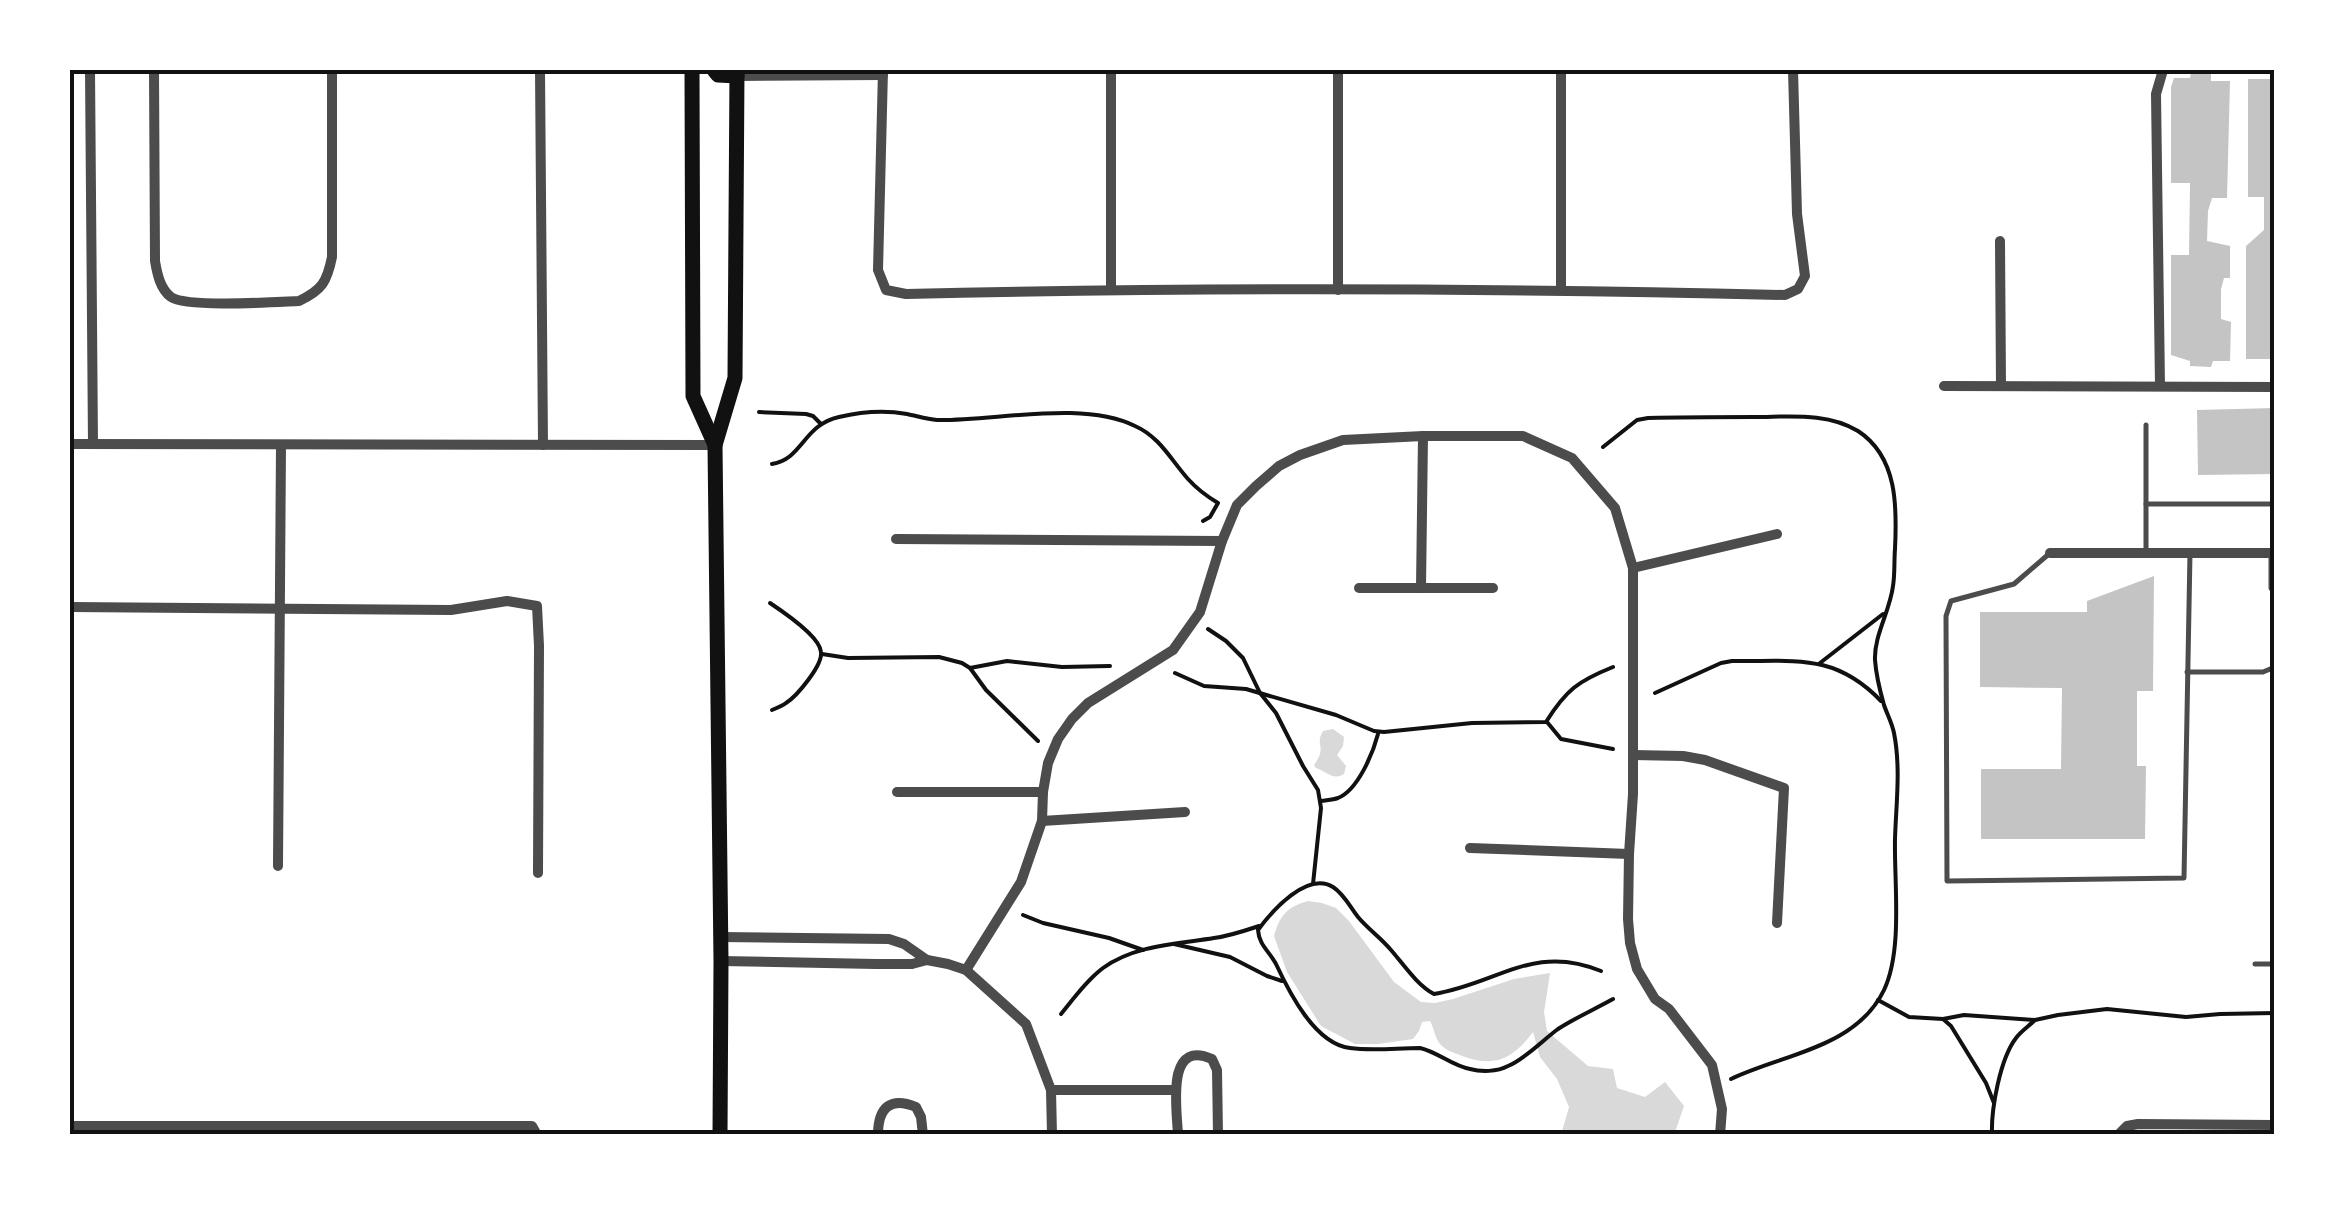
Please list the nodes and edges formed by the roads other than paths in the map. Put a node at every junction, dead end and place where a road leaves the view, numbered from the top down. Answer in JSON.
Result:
{"nodes":[{"id":1,"x":90,"y":70,"type":"edge"},
{"id":2,"x":154,"y":70,"type":"edge"},
{"id":3,"x":332,"y":70,"type":"edge"},
{"id":4,"x":540,"y":70,"type":"edge"},
{"id":5,"x":692,"y":70,"type":"edge"},
{"id":6,"x":714,"y":70,"type":"edge"},
{"id":7,"x":1111,"y":70,"type":"edge"},
{"id":8,"x":1338,"y":70,"type":"edge"},
{"id":9,"x":1562,"y":70,"type":"edge"},
{"id":10,"x":1793,"y":70,"type":"edge"},
{"id":11,"x":2163,"y":70,"type":"edge"},
{"id":12,"x":882,"y":72,"type":"edge"},
{"id":13,"x":737,"y":73,"type":"edge"},
{"id":14,"x":2000,"y":242,"type":"dead end"},
{"id":15,"x":1110,"y":289,"type":"junction"},
{"id":16,"x":1338,"y":290,"type":"junction"},
{"id":17,"x":1561,"y":290,"type":"junction"},
{"id":18,"x":1944,"y":386,"type":"dead end"},
{"id":19,"x":2001,"y":386,"type":"junction"},
{"id":20,"x":2160,"y":386,"type":"junction"},
{"id":21,"x":2275,"y":387,"type":"edge"},
{"id":22,"x":2146,"y":425,"type":"dead end"},
{"id":23,"x":1423,"y":436,"type":"junction"},
{"id":24,"x":70,"y":444,"type":"edge"},
{"id":25,"x":93,"y":444,"type":"junction"},
{"id":26,"x":282,"y":445,"type":"junction"},
{"id":27,"x":543,"y":445,"type":"junction"},
{"id":28,"x":714,"y":445,"type":"junction"},
{"id":29,"x":2146,"y":504,"type":"junction"},
{"id":30,"x":2275,"y":504,"type":"edge"},
{"id":31,"x":1777,"y":534,"type":"dead end"},
{"id":32,"x":896,"y":539,"type":"dead end"},
{"id":33,"x":1222,"y":541,"type":"junction"},
{"id":34,"x":2050,"y":553,"type":"joint"},
{"id":35,"x":2146,"y":553,"type":"junction"},
{"id":36,"x":2190,"y":553,"type":"junction"},
{"id":37,"x":2273,"y":553,"type":"edge"},
{"id":38,"x":1633,"y":568,"type":"junction"},
{"id":39,"x":1360,"y":588,"type":"dead end"},
{"id":40,"x":1421,"y":588,"type":"junction"},
{"id":41,"x":1493,"y":588,"type":"dead end"},
{"id":42,"x":2275,"y":594,"type":"edge"},
{"id":43,"x":70,"y":607,"type":"edge"},
{"id":44,"x":278,"y":608,"type":"junction"},
{"id":45,"x":2275,"y":668,"type":"edge"},
{"id":46,"x":2187,"y":672,"type":"junction"},
{"id":47,"x":1633,"y":755,"type":"junction"},
{"id":48,"x":896,"y":792,"type":"dead end"},
{"id":49,"x":1043,"y":792,"type":"junction"},
{"id":50,"x":1185,"y":812,"type":"dead end"},
{"id":51,"x":1042,"y":821,"type":"junction"},
{"id":52,"x":1470,"y":848,"type":"dead end"},
{"id":53,"x":1628,"y":854,"type":"junction"},
{"id":54,"x":278,"y":866,"type":"dead end"},
{"id":55,"x":538,"y":873,"type":"dead end"},
{"id":56,"x":1777,"y":923,"type":"dead end"},
{"id":57,"x":721,"y":937,"type":"junction"},
{"id":58,"x":856,"y":938,"type":"junction"},
{"id":59,"x":926,"y":960,"type":"junction"},
{"id":60,"x":721,"y":961,"type":"junction"},
{"id":61,"x":856,"y":964,"type":"junction"},
{"id":62,"x":2255,"y":964,"type":"dead end"},
{"id":63,"x":2275,"y":964,"type":"edge"},
{"id":64,"x":966,"y":970,"type":"junction"},
{"id":65,"x":1051,"y":1090,"type":"junction"},
{"id":66,"x":1176,"y":1090,"type":"junction"},
{"id":67,"x":2275,"y":1125,"type":"edge"},
{"id":68,"x":70,"y":1126,"type":"edge"},
{"id":69,"x":534,"y":1130,"type":"edge"},
{"id":70,"x":282,"y":1131,"type":"edge"},
{"id":71,"x":720,"y":1135,"type":"edge"},
{"id":72,"x":878,"y":1135,"type":"edge"},
{"id":73,"x":923,"y":1135,"type":"edge"},
{"id":74,"x":1052,"y":1135,"type":"edge"},
{"id":75,"x":1178,"y":1135,"type":"edge"},
{"id":76,"x":1218,"y":1135,"type":"edge"},
{"id":77,"x":1720,"y":1135,"type":"edge"},
{"id":78,"x":2118,"y":1135,"type":"edge"}],
"edges":[{"from":1,"to":25,"type":"street"},
{"from":2,"to":3,"type":"street"},
{"from":4,"to":27,"type":"street"},
{"from":5,"to":28,"type":"main road"},
{"from":6,"to":13,"type":"main road"},
{"from":7,"to":15,"type":"street"},
{"from":8,"to":16,"type":"street"},
{"from":9,"to":17,"type":"street"},
{"from":10,"to":17,"type":"street"},
{"from":11,"to":20,"type":"street"},
{"from":12,"to":13,"type":"street"},
{"from":12,"to":15,"type":"street"},
{"from":13,"to":28,"type":"main road"},
{"from":14,"to":19,"type":"street"},
{"from":15,"to":16,"type":"street"},
{"from":16,"to":17,"type":"street"},
{"from":18,"to":19,"type":"street"},
{"from":19,"to":20,"type":"street"},
{"from":20,"to":21,"type":"street"},
{"from":22,"to":29,"type":"lane"},
{"from":23,"to":33,"type":"street"},
{"from":23,"to":38,"type":"street"},
{"from":23,"to":40,"type":"street"},
{"from":24,"to":25,"type":"street"},
{"from":25,"to":26,"type":"street"},
{"from":26,"to":27,"type":"street"},
{"from":26,"to":44,"type":"street"},
{"from":27,"to":28,"type":"street"},
{"from":28,"to":57,"type":"main road"},
{"from":29,"to":30,"type":"lane"},
{"from":29,"to":35,"type":"lane"},
{"from":31,"to":38,"type":"street"},
{"from":32,"to":33,"type":"street"},
{"from":33,"to":49,"type":"street"},
{"from":34,"to":35,"type":"street"},
{"from":34,"to":46,"type":"lane"},
{"from":35,"to":36,"type":"street"},
{"from":36,"to":37,"type":"street"},
{"from":36,"to":46,"type":"lane"},
{"from":37,"to":42,"type":"lane"},
{"from":38,"to":47,"type":"street"},
{"from":39,"to":40,"type":"street"},
{"from":40,"to":41,"type":"street"},
{"from":43,"to":44,"type":"street"},
{"from":44,"to":54,"type":"street"},
{"from":44,"to":55,"type":"street"},
{"from":45,"to":46,"type":"lane"},
{"from":47,"to":53,"type":"street"},
{"from":47,"to":56,"type":"street"},
{"from":48,"to":49,"type":"street"},
{"from":49,"to":51,"type":"street"},
{"from":50,"to":51,"type":"street"},
{"from":51,"to":64,"type":"street"},
{"from":52,"to":53,"type":"street"},
{"from":53,"to":77,"type":"street"},
{"from":57,"to":58,"type":"street"},
{"from":57,"to":60,"type":"main road"},
{"from":58,"to":59,"type":"street"},
{"from":58,"to":61,"type":"street"},
{"from":59,"to":61,"type":"street"},
{"from":59,"to":64,"type":"street"},
{"from":60,"to":61,"type":"street"},
{"from":60,"to":71,"type":"main road"},
{"from":62,"to":63,"type":"lane"},
{"from":64,"to":65,"type":"street"},
{"from":65,"to":66,"type":"street"},
{"from":65,"to":74,"type":"street"},
{"from":66,"to":75,"type":"street"},
{"from":66,"to":76,"type":"street"},
{"from":67,"to":78,"type":"street"},
{"from":68,"to":70,"type":"street"},
{"from":69,"to":70,"type":"street"},
{"from":72,"to":73,"type":"street"}]}
